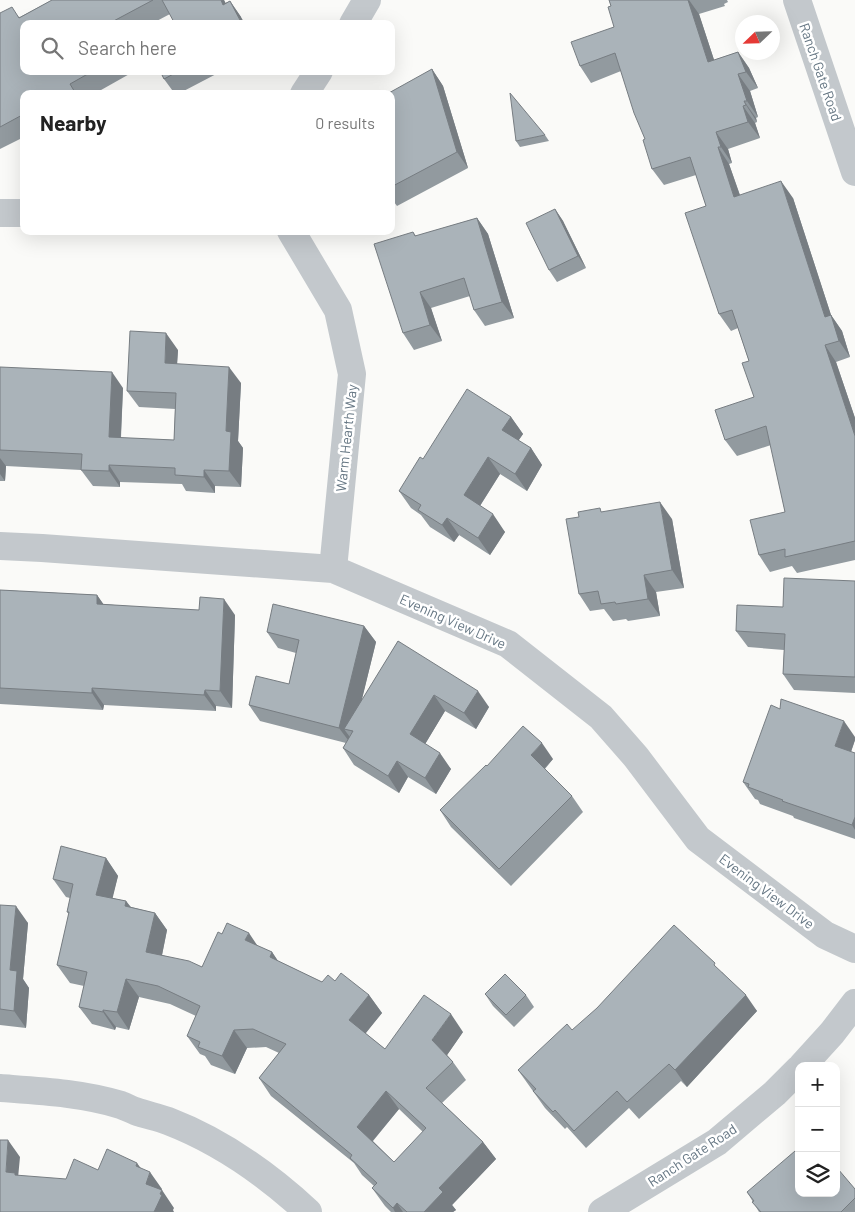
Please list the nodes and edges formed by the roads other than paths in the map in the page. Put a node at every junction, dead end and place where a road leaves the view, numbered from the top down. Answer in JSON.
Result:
{"nodes":[{"id":1,"x":367,"y":0,"type":"edge"},
{"id":2,"x":797,"y":0,"type":"edge"},
{"id":3,"x":354,"y":20,"type":"edge"},
{"id":4,"x":316,"y":75,"type":"edge"},
{"id":5,"x":307,"y":90,"type":"edge"},
{"id":6,"x":855,"y":172,"type":"edge"},
{"id":7,"x":0,"y":213,"type":"edge"},
{"id":8,"x":20,"y":213,"type":"edge"},
{"id":9,"x":293,"y":235,"type":"edge"},
{"id":10,"x":0,"y":546,"type":"edge"},
{"id":11,"x":333,"y":569,"type":"junction"},
{"id":12,"x":855,"y":948,"type":"edge"},
{"id":13,"x":855,"y":1003,"type":"edge"},
{"id":14,"x":806,"y":1062,"type":"edge"},
{"id":15,"x":795,"y":1074,"type":"edge"},
{"id":16,"x":0,"y":1088,"type":"edge"},
{"id":17,"x":308,"y":1212,"type":"edge"},
{"id":18,"x":602,"y":1212,"type":"edge"}],
"edges":[{"from":1,"to":3,"type":"street"},
{"from":2,"to":6,"type":"street","name":"Ranch Gate Road"},
{"from":4,"to":5,"type":"street"},
{"from":7,"to":8,"type":"street"},
{"from":9,"to":11,"type":"street","name":"Warm Hearth Way"},
{"from":10,"to":11,"type":"street","name":"Evening View Drive"},
{"from":11,"to":12,"type":"street","name":"Evening View Drive"},
{"from":13,"to":14,"type":"street"},
{"from":15,"to":18,"type":"street","name":"Ranch Gate Road"},
{"from":16,"to":17,"type":"street"}]}
